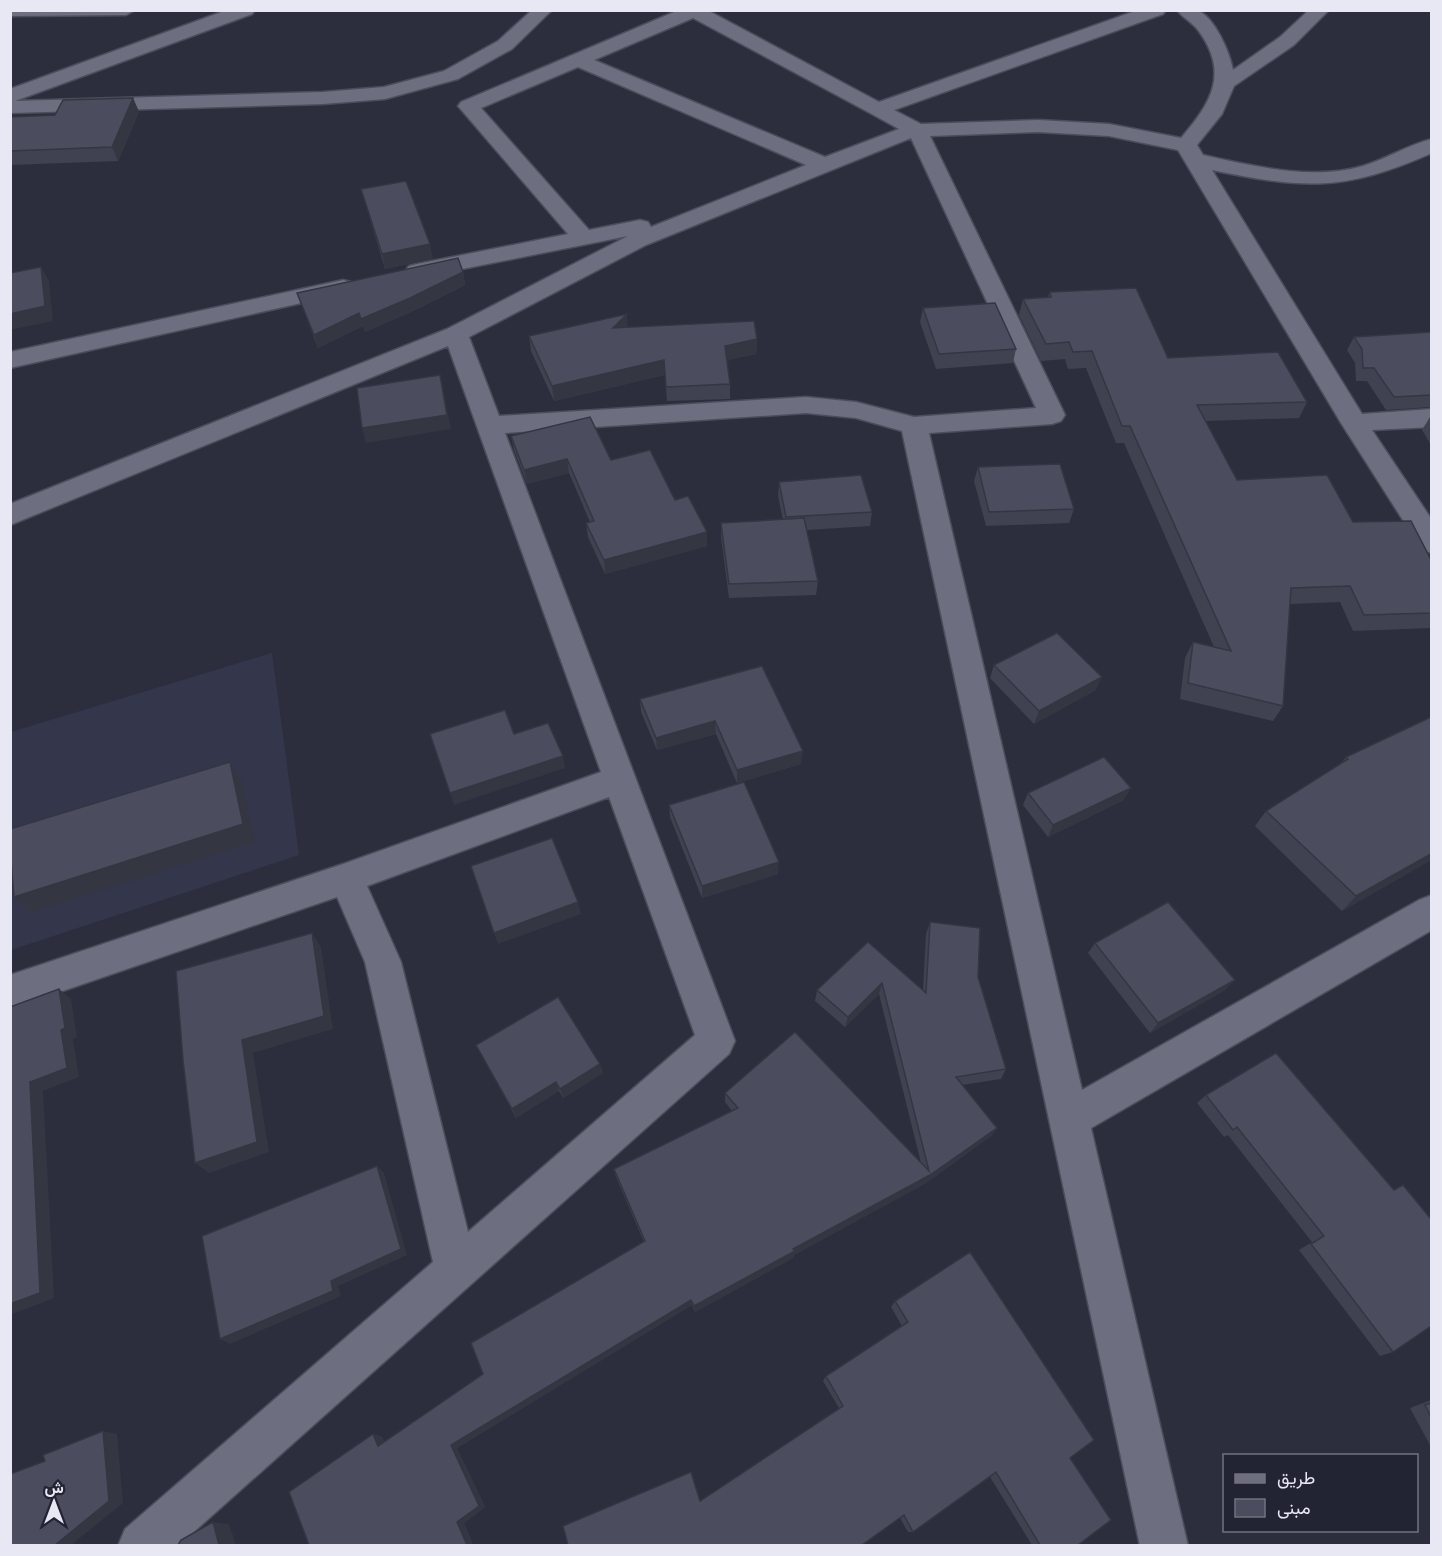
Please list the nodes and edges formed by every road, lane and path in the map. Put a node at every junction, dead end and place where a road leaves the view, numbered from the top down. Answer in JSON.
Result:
{"nodes":[{"id":1,"x":126,"y":10,"type":"edge"},
{"id":2,"x":246,"y":10,"type":"edge"},
{"id":3,"x":543,"y":10,"type":"edge"},
{"id":4,"x":1157,"y":10,"type":"edge"},
{"id":5,"x":1186,"y":10,"type":"edge"},
{"id":6,"x":1320,"y":10,"type":"edge"},
{"id":7,"x":10,"y":11,"type":"edge"},
{"id":8,"x":693,"y":11,"type":"edge"},
{"id":9,"x":578,"y":60,"type":"junction"},
{"id":10,"x":1225,"y":83,"type":"junction"},
{"id":11,"x":10,"y":96,"type":"edge"},
{"id":12,"x":10,"y":107,"type":"edge"},
{"id":13,"x":877,"y":109,"type":"junction"},
{"id":14,"x":917,"y":130,"type":"junction"},
{"id":15,"x":1431,"y":145,"type":"edge"},
{"id":16,"x":1191,"y":152,"type":"junction"},
{"id":17,"x":825,"y":165,"type":"junction"},
{"id":18,"x":702,"y":215,"type":"junction"},
{"id":19,"x":583,"y":238,"type":"junction"},
{"id":20,"x":394,"y":276,"type":"edge"},
{"id":21,"x":360,"y":284,"type":"edge"},
{"id":22,"x":456,"y":334,"type":"junction"},
{"id":23,"x":10,"y":360,"type":"edge"},
{"id":24,"x":1431,"y":418,"type":"edge"},
{"id":25,"x":1354,"y":423,"type":"junction"},
{"id":26,"x":489,"y":425,"type":"junction"},
{"id":27,"x":915,"y":426,"type":"junction"},
{"id":28,"x":10,"y":515,"type":"edge"},
{"id":29,"x":1431,"y":543,"type":"edge"},
{"id":30,"x":619,"y":779,"type":"junction"},
{"id":31,"x":346,"y":878,"type":"junction"},
{"id":32,"x":1431,"y":911,"type":"edge"},
{"id":33,"x":10,"y":992,"type":"edge"},
{"id":34,"x":1069,"y":1119,"type":"junction"},
{"id":35,"x":456,"y":1270,"type":"junction"},
{"id":36,"x":142,"y":1545,"type":"edge"},
{"id":37,"x":1164,"y":1545,"type":"edge"}],
"edges":[{"from":1,"to":7,"type":"street"},
{"from":2,"to":11,"type":"street"},
{"from":3,"to":12,"type":"street"},
{"from":4,"to":13,"type":"street"},
{"from":5,"to":10,"type":"street"},
{"from":6,"to":10,"type":"street"},
{"from":8,"to":9,"type":"street"},
{"from":8,"to":13,"type":"street"},
{"from":9,"to":17,"type":"street"},
{"from":9,"to":19,"type":"street"},
{"from":10,"to":16,"type":"street"},
{"from":13,"to":14,"type":"street"},
{"from":14,"to":16,"type":"street"},
{"from":14,"to":17,"type":"street"},
{"from":14,"to":27,"type":"street"},
{"from":15,"to":16,"type":"street"},
{"from":16,"to":25,"type":"street"},
{"from":17,"to":18,"type":"street"},
{"from":18,"to":19,"type":"street"},
{"from":18,"to":22,"type":"street"},
{"from":19,"to":20,"type":"street"},
{"from":21,"to":23,"type":"street"},
{"from":22,"to":26,"type":"street"},
{"from":22,"to":28,"type":"street"},
{"from":24,"to":25,"type":"street"},
{"from":25,"to":29,"type":"street"},
{"from":26,"to":27,"type":"street"},
{"from":26,"to":30,"type":"street"},
{"from":27,"to":34,"type":"street"},
{"from":30,"to":31,"type":"street"},
{"from":30,"to":35,"type":"street"},
{"from":31,"to":33,"type":"street"},
{"from":31,"to":35,"type":"street"},
{"from":32,"to":34,"type":"street"},
{"from":34,"to":37,"type":"street"},
{"from":35,"to":36,"type":"street"}]}
